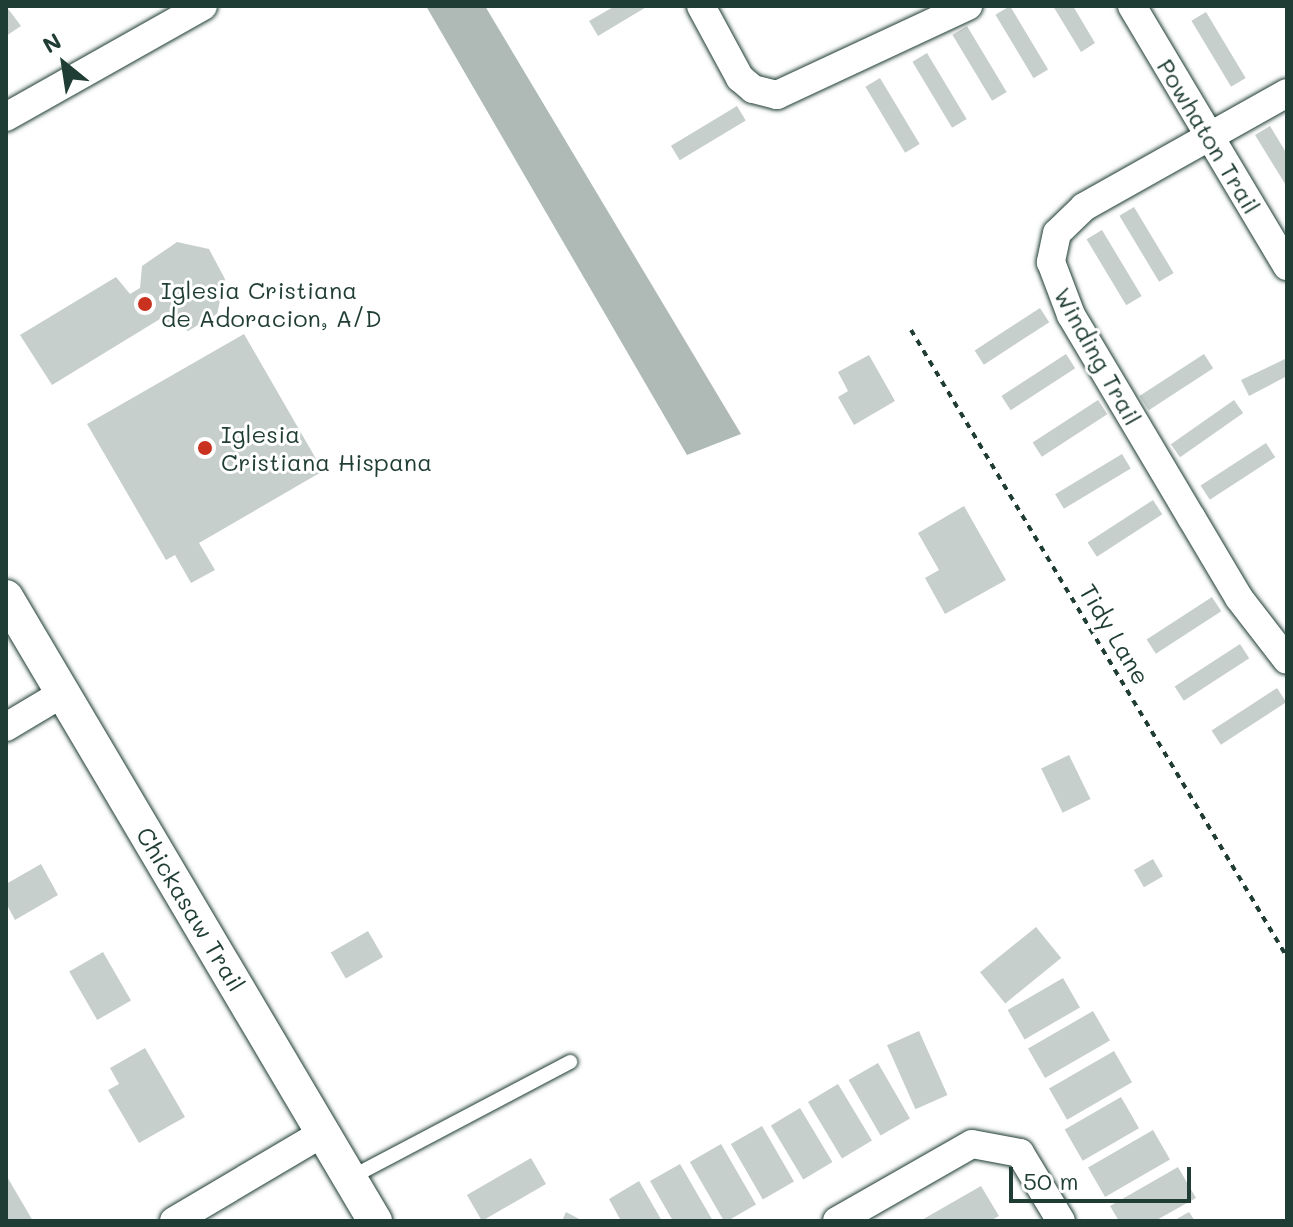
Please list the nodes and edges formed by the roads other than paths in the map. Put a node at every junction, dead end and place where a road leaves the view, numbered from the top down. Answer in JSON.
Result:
{"nodes":[{"id":1,"x":203,"y":6,"type":"edge"},
{"id":2,"x":701,"y":6,"type":"edge"},
{"id":3,"x":968,"y":6,"type":"edge"},
{"id":4,"x":1132,"y":6,"type":"edge"},
{"id":5,"x":1287,"y":93,"type":"edge"},
{"id":6,"x":6,"y":117,"type":"edge"},
{"id":7,"x":1208,"y":138,"type":"junction"},
{"id":8,"x":1287,"y":266,"type":"edge"},
{"id":9,"x":6,"y":597,"type":"edge"},
{"id":10,"x":1287,"y":660,"type":"edge"},
{"id":11,"x":63,"y":693,"type":"junction"},
{"id":12,"x":6,"y":727,"type":"edge"},
{"id":13,"x":570,"y":1062,"type":"dead end"},
{"id":14,"x":323,"y":1133,"type":"junction"},
{"id":15,"x":350,"y":1178,"type":"junction"},
{"id":16,"x":174,"y":1221,"type":"edge"},
{"id":17,"x":375,"y":1221,"type":"edge"},
{"id":18,"x":837,"y":1221,"type":"edge"},
{"id":19,"x":1061,"y":1221,"type":"edge"}],
"edges":[{"from":1,"to":6,"type":"street"},
{"from":2,"to":3,"type":"street"},
{"from":4,"to":7,"type":"street","name":"Powhaton Trail"},
{"from":5,"to":7,"type":"street","name":"Winding Trail"},
{"from":7,"to":8,"type":"street","name":"Powhaton Trail"},
{"from":7,"to":10,"type":"street","name":"Winding Trail"},
{"from":9,"to":11,"type":"street","name":"Chickasaw Trail"},
{"from":11,"to":12,"type":"street"},
{"from":11,"to":14,"type":"street","name":"Chickasaw Trail"},
{"from":13,"to":15,"type":"lane"},
{"from":14,"to":15,"type":"street","name":"Chickasaw Trail"},
{"from":14,"to":16,"type":"street"},
{"from":15,"to":17,"type":"street","name":"Chickasaw Trail"},
{"from":18,"to":19,"type":"street"}]}
